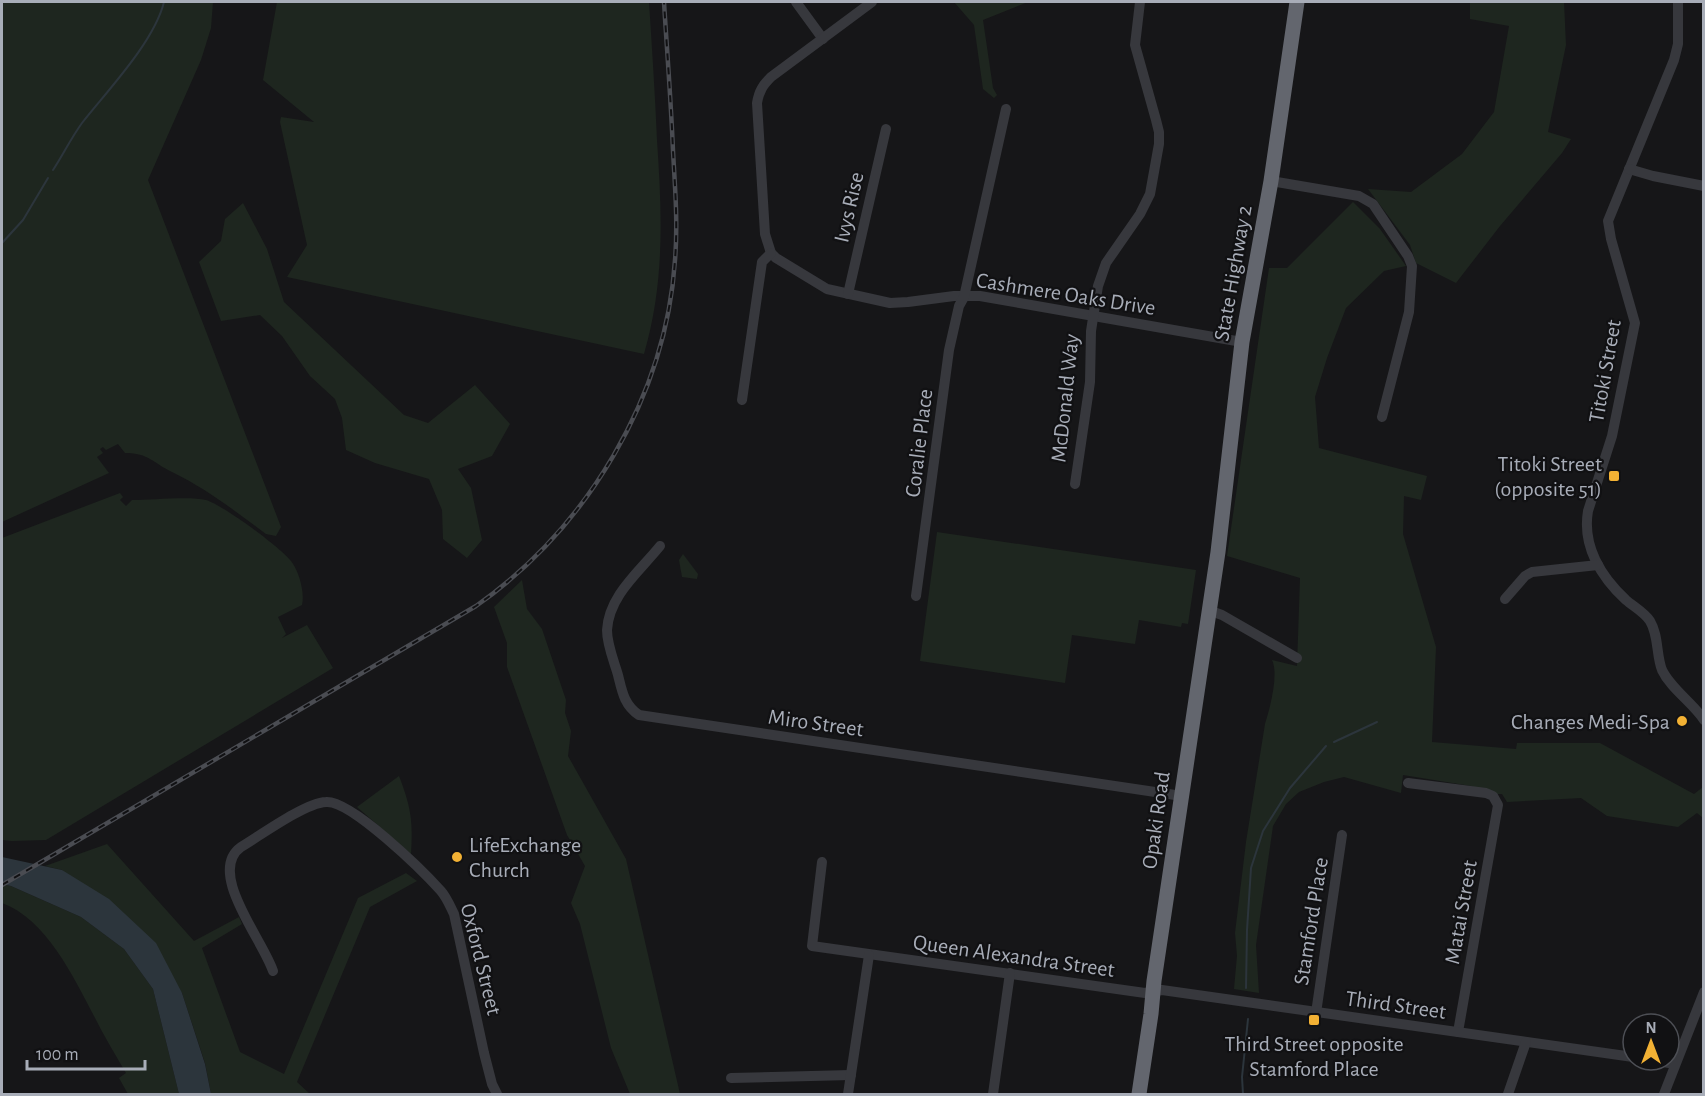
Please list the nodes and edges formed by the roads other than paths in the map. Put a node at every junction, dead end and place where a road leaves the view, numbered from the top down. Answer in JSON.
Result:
{"nodes":[{"id":1,"x":796,"y":2,"type":"edge"},
{"id":2,"x":872,"y":2,"type":"edge"},
{"id":3,"x":1140,"y":2,"type":"edge"},
{"id":4,"x":1298,"y":2,"type":"edge"},
{"id":5,"x":1678,"y":2,"type":"edge"},
{"id":6,"x":823,"y":39,"type":"junction"},
{"id":7,"x":1006,"y":109,"type":"dead end"},
{"id":8,"x":886,"y":129,"type":"dead end"},
{"id":9,"x":1629,"y":169,"type":"junction"},
{"id":10,"x":1271,"y":181,"type":"junction"},
{"id":11,"x":1704,"y":186,"type":"edge"},
{"id":12,"x":771,"y":253,"type":"junction"},
{"id":13,"x":848,"y":294,"type":"junction"},
{"id":14,"x":964,"y":297,"type":"junction"},
{"id":15,"x":1093,"y":316,"type":"junction"},
{"id":16,"x":1242,"y":342,"type":"junction"},
{"id":17,"x":741,"y":400,"type":"dead end"},
{"id":18,"x":1382,"y":417,"type":"dead end"},
{"id":19,"x":1075,"y":484,"type":"dead end"},
{"id":20,"x":660,"y":546,"type":"dead end"},
{"id":21,"x":1218,"y":552,"type":"joint"},
{"id":22,"x":1598,"y":566,"type":"junction"},
{"id":23,"x":916,"y":596,"type":"dead end"},
{"id":24,"x":1505,"y":599,"type":"dead end"},
{"id":25,"x":1208,"y":610,"type":"junction"},
{"id":26,"x":1297,"y":658,"type":"dead end"},
{"id":27,"x":1704,"y":720,"type":"edge"},
{"id":28,"x":1408,"y":783,"type":"dead end"},
{"id":29,"x":1182,"y":796,"type":"junction"},
{"id":30,"x":1342,"y":835,"type":"dead end"},
{"id":31,"x":822,"y":862,"type":"dead end"},
{"id":32,"x":869,"y":955,"type":"junction"},
{"id":33,"x":273,"y":971,"type":"dead end"},
{"id":34,"x":1010,"y":973,"type":"junction"},
{"id":35,"x":1153,"y":991,"type":"junction"},
{"id":36,"x":1704,"y":992,"type":"edge"},
{"id":37,"x":1316,"y":1013,"type":"junction"},
{"id":38,"x":1458,"y":1032,"type":"junction"},
{"id":39,"x":1526,"y":1042,"type":"junction"},
{"id":40,"x":1681,"y":1051,"type":"edge"},
{"id":41,"x":1621,"y":1056,"type":"edge"},
{"id":42,"x":1673,"y":1072,"type":"edge"},
{"id":43,"x":851,"y":1076,"type":"junction"},
{"id":44,"x":731,"y":1078,"type":"dead end"},
{"id":45,"x":497,"y":1095,"type":"edge"},
{"id":46,"x":848,"y":1095,"type":"edge"},
{"id":47,"x":993,"y":1095,"type":"edge"},
{"id":48,"x":1139,"y":1095,"type":"edge"},
{"id":49,"x":1508,"y":1095,"type":"edge"},
{"id":50,"x":1664,"y":1095,"type":"edge"}],
"edges":[{"from":1,"to":6,"type":"street"},
{"from":2,"to":6,"type":"street"},
{"from":3,"to":15,"type":"street","name":"McDonald Way"},
{"from":4,"to":10,"type":"highway","name":"State Highway 2"},
{"from":5,"to":9,"type":"street","name":"Titoki Street"},
{"from":6,"to":12,"type":"street"},
{"from":7,"to":14,"type":"street","name":"Coralie Place"},
{"from":8,"to":13,"type":"street","name":"Ivys Rise"},
{"from":9,"to":11,"type":"street"},
{"from":9,"to":22,"type":"street","name":"Titoki Street"},
{"from":10,"to":16,"type":"highway","name":"State Highway 2"},
{"from":10,"to":18,"type":"street"},
{"from":12,"to":13,"type":"street","name":"Cashmere Oaks Drive"},
{"from":12,"to":17,"type":"street"},
{"from":13,"to":14,"type":"street","name":"Cashmere Oaks Drive"},
{"from":14,"to":15,"type":"street","name":"Cashmere Oaks Drive"},
{"from":14,"to":23,"type":"street","name":"Coralie Place"},
{"from":15,"to":16,"type":"street","name":"Cashmere Oaks Drive"},
{"from":15,"to":19,"type":"street","name":"McDonald Way"},
{"from":16,"to":21,"type":"highway","name":"State Highway 2"},
{"from":20,"to":29,"type":"street","name":"Miro Street"},
{"from":21,"to":25,"type":"highway","name":"Opaki Road"},
{"from":22,"to":24,"type":"street"},
{"from":22,"to":27,"type":"street","name":"Titoki Street"},
{"from":25,"to":26,"type":"street"},
{"from":25,"to":29,"type":"highway","name":"Opaki Road"},
{"from":28,"to":38,"type":"street","name":"Matai Street"},
{"from":29,"to":35,"type":"highway","name":"Opaki Road"},
{"from":30,"to":37,"type":"street","name":"Stamford Place"},
{"from":31,"to":32,"type":"street","name":"Queen Alexandra Street"},
{"from":32,"to":34,"type":"street","name":"Queen Alexandra Street"},
{"from":32,"to":43,"type":"street"},
{"from":33,"to":45,"type":"street","name":"Oxford Street"},
{"from":34,"to":35,"type":"street","name":"Queen Alexandra Street"},
{"from":34,"to":47,"type":"street"},
{"from":35,"to":37,"type":"street","name":"Third Street"},
{"from":35,"to":48,"type":"highway","name":"Opaki Road"},
{"from":36,"to":40,"type":"street"},
{"from":37,"to":38,"type":"street","name":"Third Street"},
{"from":38,"to":39,"type":"street","name":"Third Street"},
{"from":39,"to":41,"type":"street","name":"Third Street"},
{"from":39,"to":49,"type":"street"},
{"from":42,"to":50,"type":"street"},
{"from":43,"to":44,"type":"street"},
{"from":43,"to":46,"type":"street"}]}
